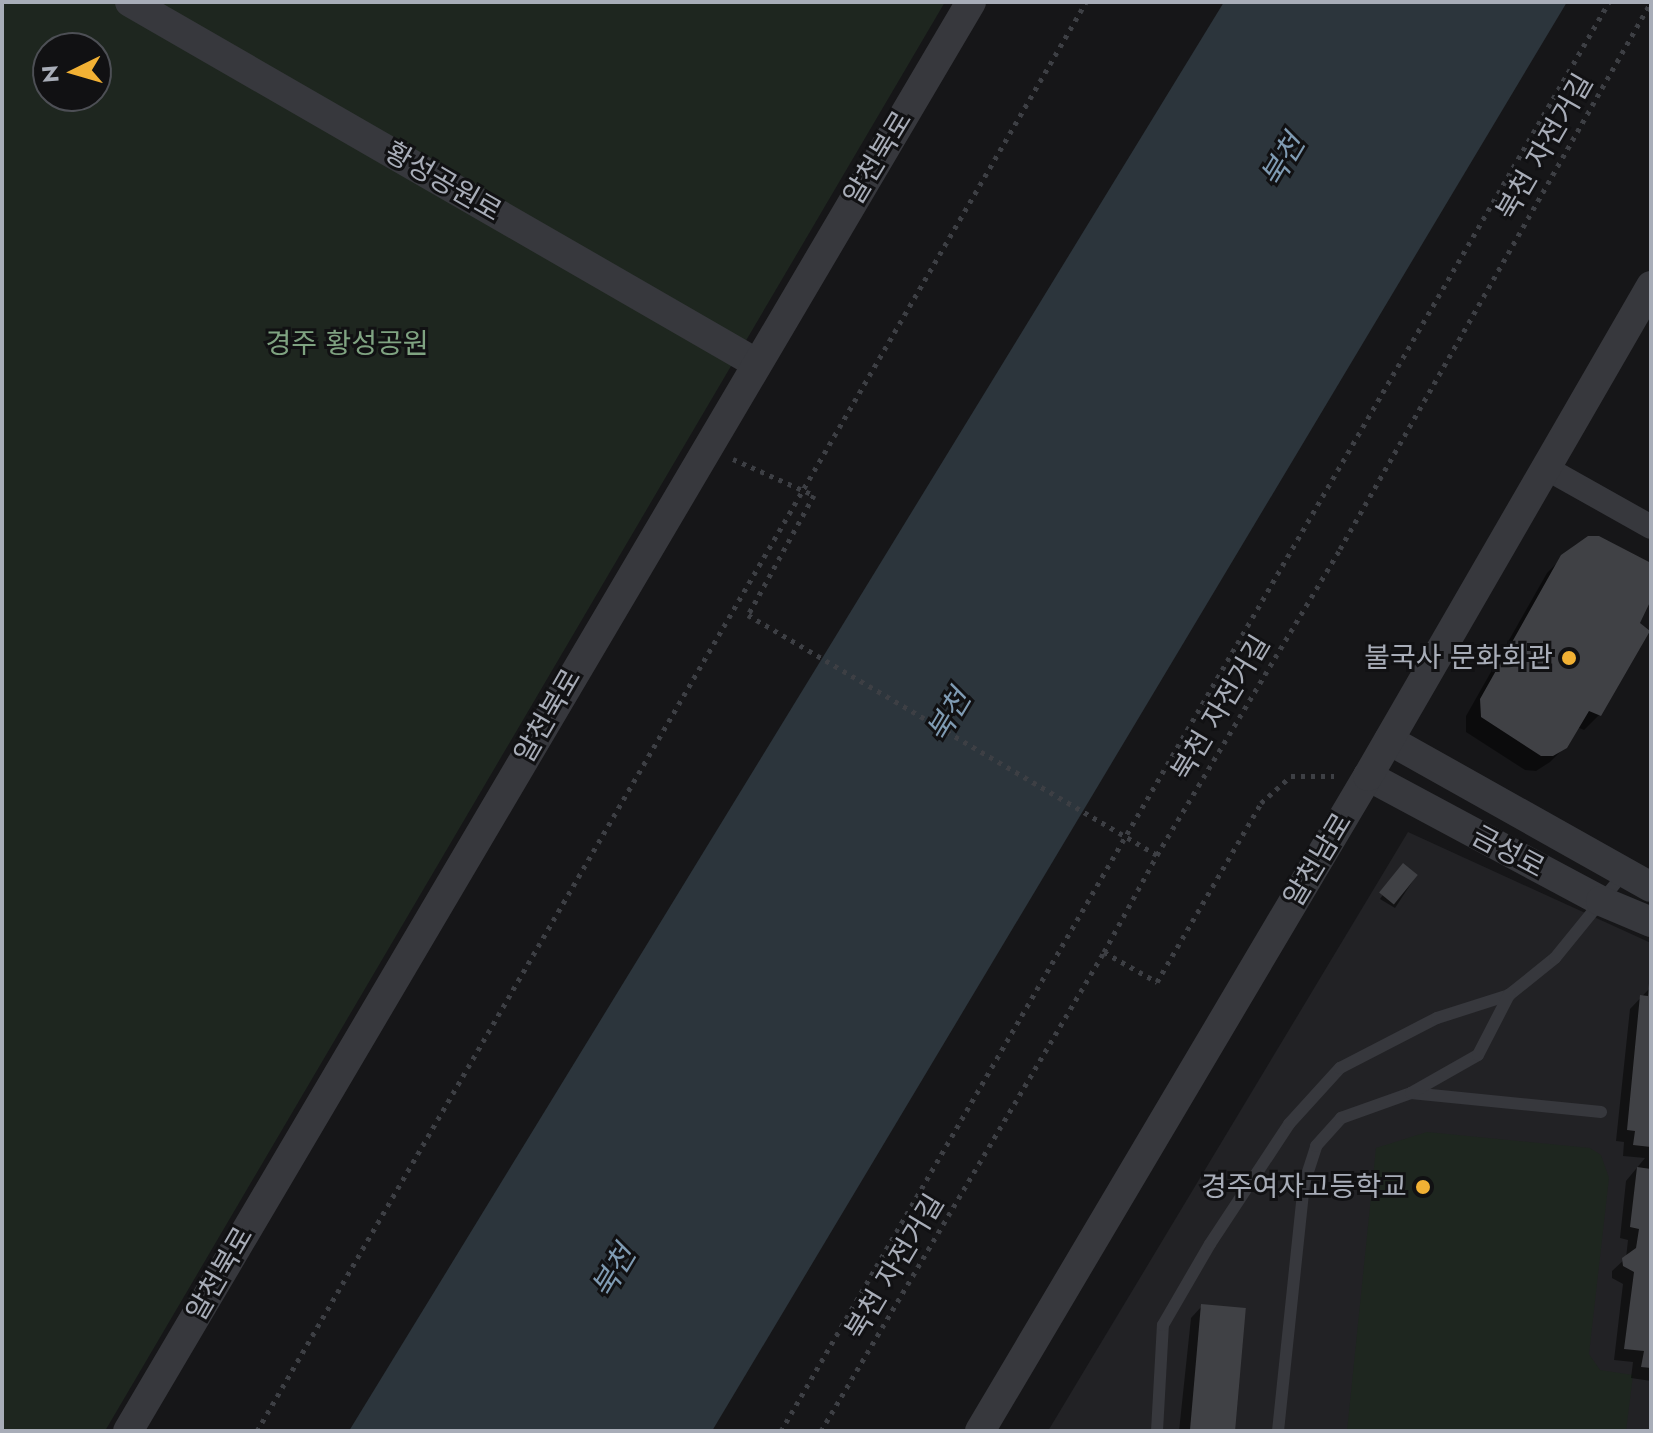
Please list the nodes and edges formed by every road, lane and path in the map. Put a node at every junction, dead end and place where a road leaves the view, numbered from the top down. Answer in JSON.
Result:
{"nodes":[{"id":1,"x":130,"y":2,"type":"edge"},
{"id":2,"x":971,"y":2,"type":"edge"},
{"id":3,"x":1086,"y":2,"type":"edge"},
{"id":4,"x":1609,"y":2,"type":"edge"},
{"id":5,"x":1651,"y":2,"type":"edge"},
{"id":6,"x":1651,"y":286,"type":"edge"},
{"id":7,"x":756,"y":363,"type":"junction"},
{"id":8,"x":707,"y":446,"type":"junction"},
{"id":9,"x":1546,"y":468,"type":"junction"},
{"id":10,"x":802,"y":491,"type":"junction"},
{"id":11,"x":1651,"y":527,"type":"edge"},
{"id":12,"x":1389,"y":740,"type":"junction"},
{"id":13,"x":1368,"y":776,"type":"junction"},
{"id":14,"x":1123,"y":835,"type":"junction"},
{"id":15,"x":1157,"y":855,"type":"junction"},
{"id":16,"x":1624,"y":873,"type":"junction"},
{"id":17,"x":1651,"y":887,"type":"edge"},
{"id":18,"x":1601,"y":901,"type":"junction"},
{"id":19,"x":1651,"y":922,"type":"edge"},
{"id":20,"x":1104,"y":952,"type":"junction"},
{"id":21,"x":1509,"y":995,"type":"junction"},
{"id":22,"x":1411,"y":1093,"type":"junction"},
{"id":23,"x":1601,"y":1112,"type":"dead end"},
{"id":24,"x":128,"y":1431,"type":"edge"},
{"id":25,"x":257,"y":1431,"type":"edge"},
{"id":26,"x":781,"y":1431,"type":"edge"},
{"id":27,"x":821,"y":1431,"type":"edge"},
{"id":28,"x":980,"y":1431,"type":"edge"},
{"id":29,"x":1157,"y":1431,"type":"edge"},
{"id":30,"x":1278,"y":1431,"type":"edge"}],
"edges":[{"from":1,"to":7,"type":"street","name":"황성공원로"},
{"from":2,"to":7,"type":"street","name":"알천북로"},
{"from":3,"to":10,"type":"path"},
{"from":4,"to":14,"type":"path"},
{"from":5,"to":15,"type":"path","name":"북천 자전거길"},
{"from":6,"to":9,"type":"street","name":"알천남로"},
{"from":7,"to":8,"type":"street","name":"알천북로"},
{"from":8,"to":10,"type":"path"},
{"from":8,"to":24,"type":"street","name":"알천북로"},
{"from":9,"to":11,"type":"street"},
{"from":9,"to":12,"type":"street","name":"알천남로"},
{"from":10,"to":14,"type":"path"},
{"from":10,"to":25,"type":"path"},
{"from":12,"to":13,"type":"street","name":"알천남로"},
{"from":12,"to":16,"type":"street","name":"금성로"},
{"from":13,"to":18,"type":"street","name":"금성로"},
{"from":13,"to":20,"type":"path"},
{"from":13,"to":28,"type":"street","name":"알천남로"},
{"from":14,"to":15,"type":"path"},
{"from":14,"to":26,"type":"path"},
{"from":15,"to":20,"type":"path","name":"북천 자전거길"},
{"from":16,"to":17,"type":"street","name":"금성로"},
{"from":16,"to":18,"type":"lane"},
{"from":18,"to":19,"type":"street","name":"금성로"},
{"from":18,"to":21,"type":"lane"},
{"from":20,"to":27,"type":"path","name":"북천 자전거길"},
{"from":21,"to":22,"type":"lane"},
{"from":21,"to":29,"type":"lane"},
{"from":22,"to":23,"type":"lane"},
{"from":22,"to":30,"type":"lane"}]}
